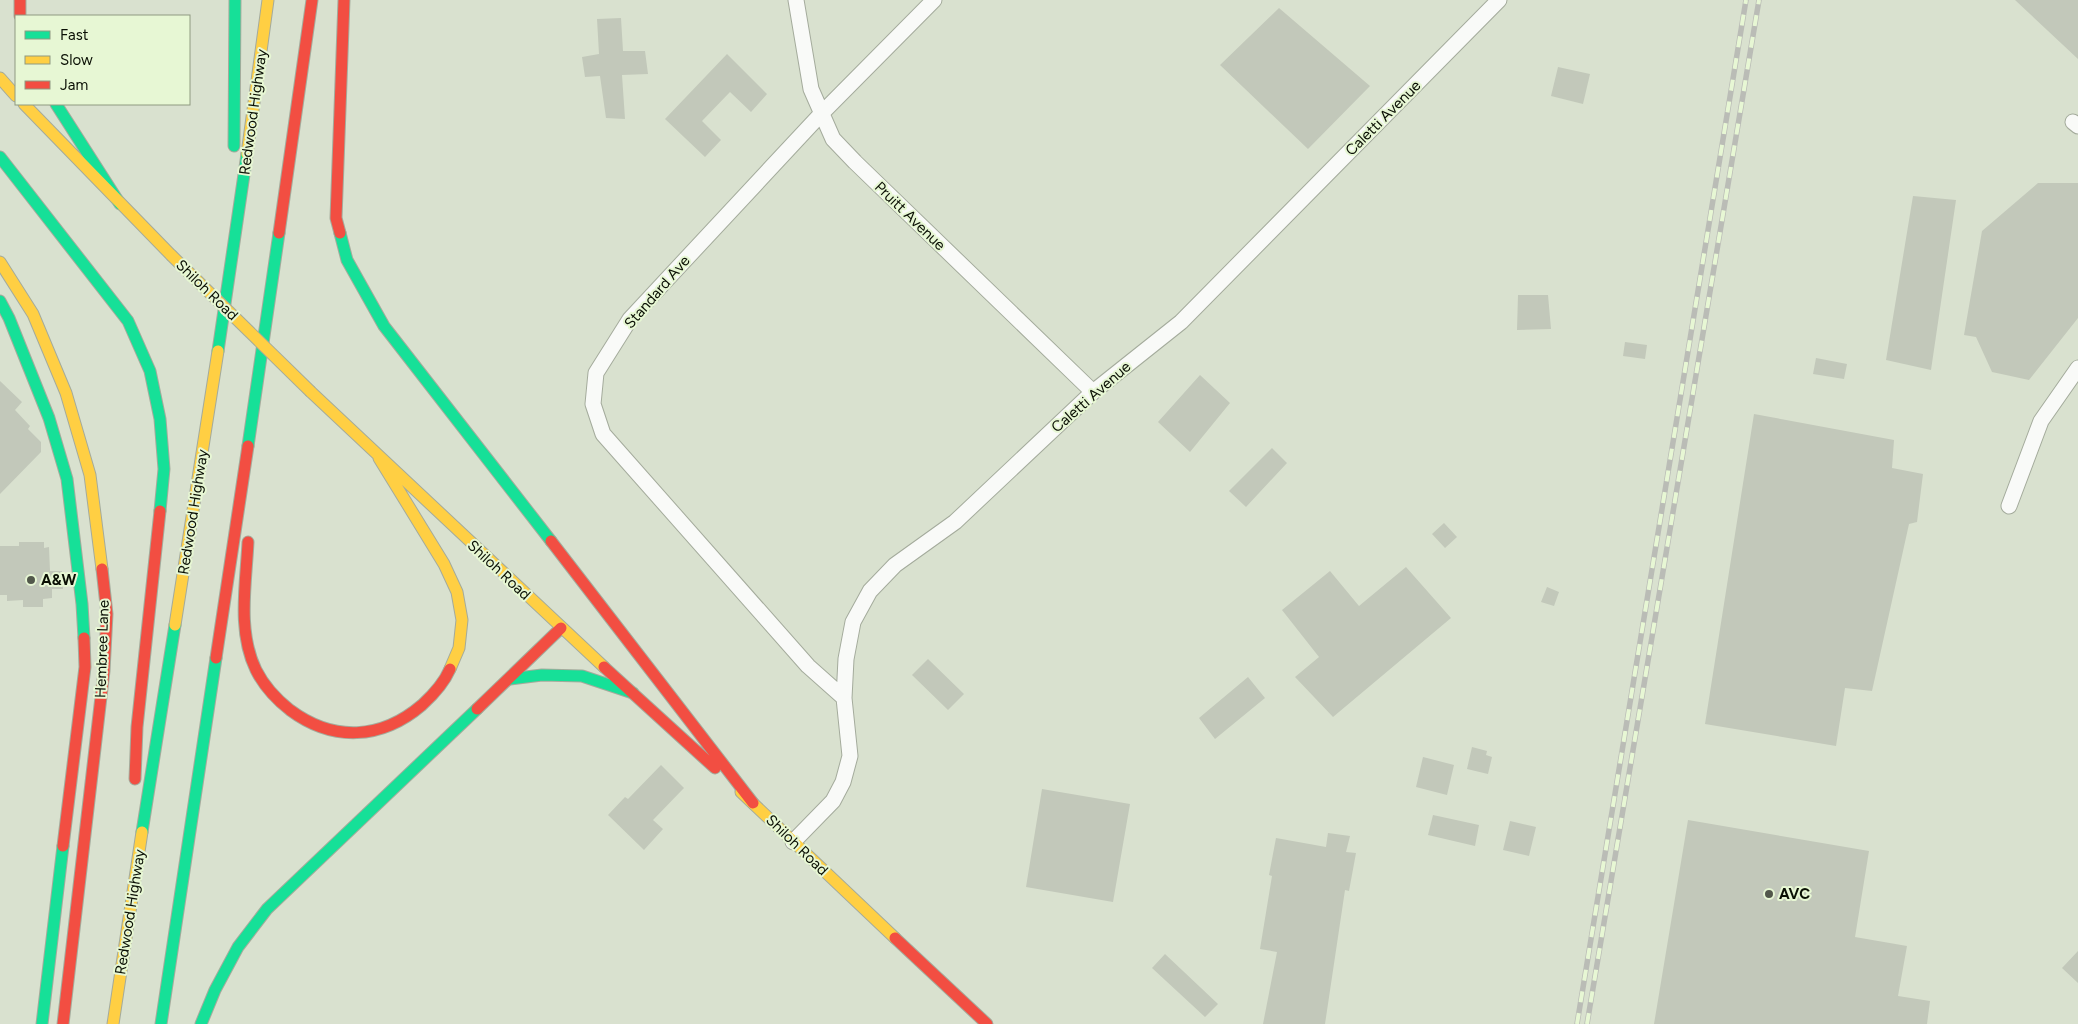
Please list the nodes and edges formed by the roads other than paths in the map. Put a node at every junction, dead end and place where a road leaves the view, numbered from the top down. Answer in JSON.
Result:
{"nodes":[{"id":1,"x":20,"y":0,"type":"edge"},
{"id":2,"x":235,"y":0,"type":"edge"},
{"id":3,"x":268,"y":0,"type":"edge"},
{"id":4,"x":312,"y":0,"type":"edge"},
{"id":5,"x":344,"y":0,"type":"edge"},
{"id":6,"x":796,"y":0,"type":"edge"},
{"id":7,"x":934,"y":0,"type":"edge"},
{"id":8,"x":1499,"y":0,"type":"edge"},
{"id":9,"x":20,"y":15,"type":"edge"},
{"id":10,"x":0,"y":78,"type":"edge"},
{"id":11,"x":15,"y":95,"type":"edge"},
{"id":12,"x":25,"y":105,"type":"edge"},
{"id":13,"x":57,"y":105,"type":"edge"},
{"id":14,"x":821,"y":114,"type":"junction"},
{"id":15,"x":0,"y":157,"type":"edge"},
{"id":16,"x":120,"y":204,"type":"junction"},
{"id":17,"x":233,"y":260,"type":"junction"},
{"id":18,"x":0,"y":262,"type":"edge"},
{"id":19,"x":0,"y":300,"type":"edge"},
{"id":20,"x":2078,"y":368,"type":"edge"},
{"id":21,"x":1093,"y":392,"type":"junction"},
{"id":22,"x":254,"y":406,"type":"junction"},
{"id":23,"x":379,"y":458,"type":"junction"},
{"id":24,"x":2009,"y":506,"type":"dead end"},
{"id":25,"x":250,"y":512,"type":"dead end"},
{"id":26,"x":249,"y":531,"type":"dead end"},
{"id":27,"x":561,"y":628,"type":"junction"},
{"id":28,"x":510,"y":679,"type":"junction"},
{"id":29,"x":633,"y":693,"type":"junction"},
{"id":30,"x":844,"y":698,"type":"junction"},
{"id":31,"x":134,"y":786,"type":"dead end"},
{"id":32,"x":753,"y":803,"type":"junction"},
{"id":33,"x":133,"y":815,"type":"dead end"},
{"id":34,"x":793,"y":842,"type":"junction"},
{"id":35,"x":127,"y":924,"type":"junction"},
{"id":36,"x":42,"y":1024,"type":"edge"},
{"id":37,"x":63,"y":1024,"type":"edge"},
{"id":38,"x":113,"y":1024,"type":"edge"},
{"id":39,"x":161,"y":1024,"type":"edge"},
{"id":40,"x":201,"y":1024,"type":"edge"},
{"id":41,"x":987,"y":1024,"type":"edge"}],
"edges":[{"from":1,"to":9,"type":"main road"},
{"from":2,"to":17,"type":"main road"},
{"from":3,"to":17,"type":"main road","name":"Redwood Highway"},
{"from":4,"to":22,"type":"main road"},
{"from":5,"to":32,"type":"main road"},
{"from":6,"to":14,"type":"street","name":"Pruitt Avenue"},
{"from":7,"to":14,"type":"street","name":"Standard Ave"},
{"from":8,"to":21,"type":"street","name":"Caletti Avenue"},
{"from":10,"to":11,"type":"main road"},
{"from":12,"to":16,"type":"main road","name":"Shiloh Road"},
{"from":13,"to":16,"type":"main road"},
{"from":14,"to":21,"type":"street","name":"Pruitt Avenue"},
{"from":14,"to":30,"type":"street","name":"Standard Ave"},
{"from":15,"to":31,"type":"main road"},
{"from":16,"to":23,"type":"main road","name":"Shiloh Road","bridge":true},
{"from":17,"to":35,"type":"main road","name":"Redwood Highway"},
{"from":18,"to":37,"type":"main road","name":"Hembree Lane"},
{"from":19,"to":36,"type":"main road","name":"Hembree Lane"},
{"from":20,"to":24,"type":"street"},
{"from":21,"to":30,"type":"street","name":"Caletti Avenue"},
{"from":22,"to":25,"type":"main road"},
{"from":22,"to":39,"type":"main road"},
{"from":23,"to":26,"type":"main road"},
{"from":23,"to":27,"type":"main road","name":"Shiloh Road"},
{"from":27,"to":28,"type":"main road"},
{"from":27,"to":29,"type":"main road","name":"Shiloh Road"},
{"from":28,"to":29,"type":"main road"},
{"from":28,"to":40,"type":"main road"},
{"from":29,"to":32,"type":"main road","name":"Shiloh Road"},
{"from":30,"to":34,"type":"street","name":"Caletti Avenue"},
{"from":32,"to":34,"type":"main road","name":"Shiloh Road"},
{"from":33,"to":35,"type":"main road"},
{"from":34,"to":41,"type":"main road","name":"Shiloh Road"},
{"from":35,"to":38,"type":"main road","name":"Redwood Highway"}]}
